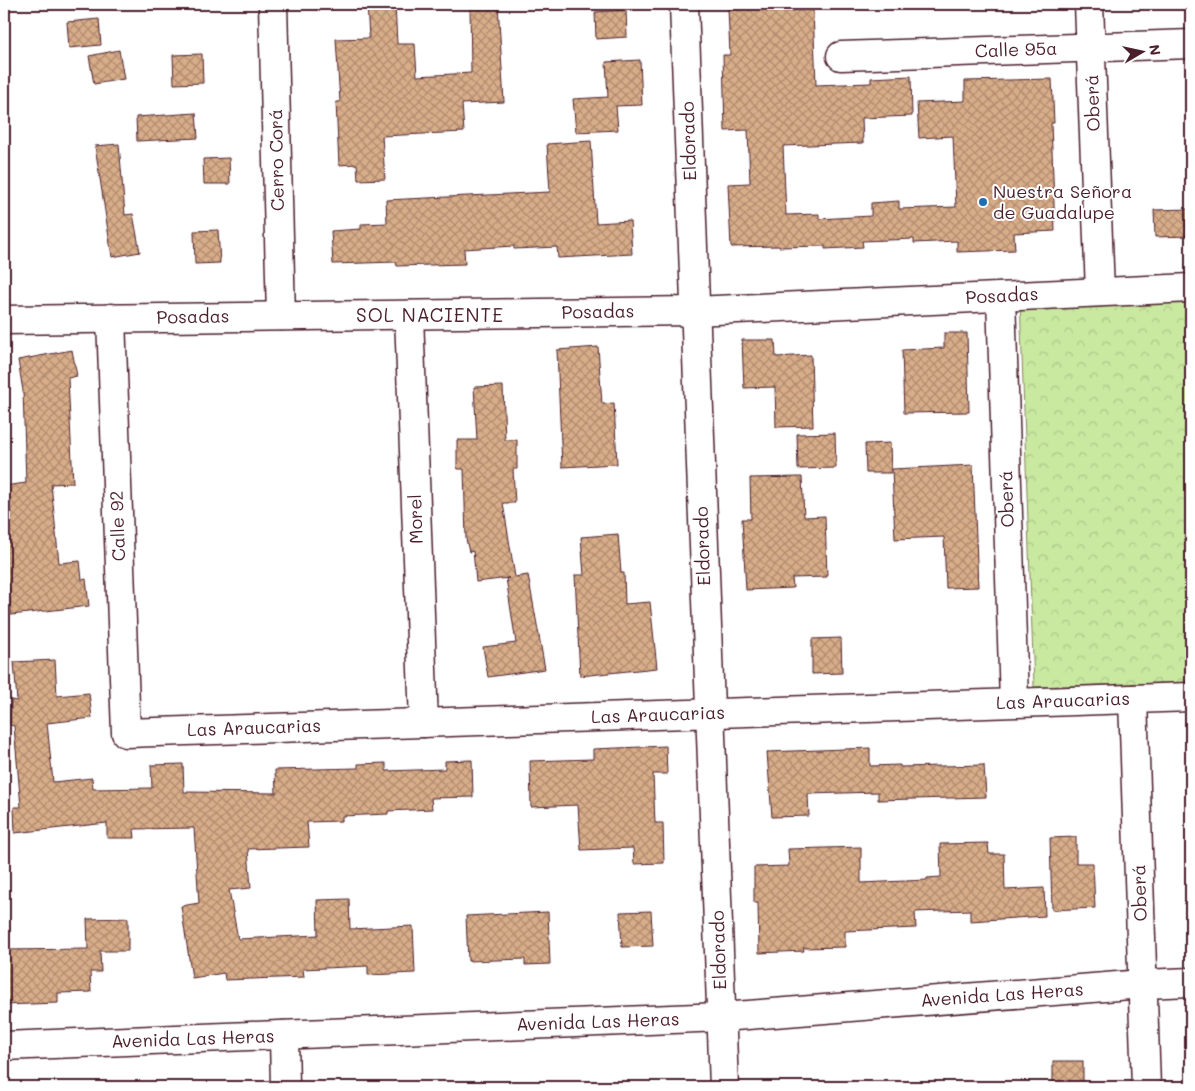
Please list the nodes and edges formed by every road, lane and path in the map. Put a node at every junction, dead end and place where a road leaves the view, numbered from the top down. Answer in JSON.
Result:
{"nodes":[{"id":1,"x":273,"y":4,"type":"edge"},
{"id":2,"x":684,"y":4,"type":"edge"},
{"id":3,"x":1089,"y":4,"type":"edge"},
{"id":4,"x":1191,"y":44,"type":"edge"},
{"id":5,"x":1091,"y":47,"type":"junction"},
{"id":6,"x":841,"y":56,"type":"dead end"},
{"id":7,"x":1191,"y":288,"type":"edge"},
{"id":8,"x":1100,"y":292,"type":"junction"},
{"id":9,"x":1001,"y":296,"type":"junction"},
{"id":10,"x":694,"y":311,"type":"junction"},
{"id":11,"x":409,"y":314,"type":"junction"},
{"id":12,"x":281,"y":316,"type":"junction"},
{"id":13,"x":111,"y":318,"type":"junction"},
{"id":14,"x":4,"y":320,"type":"edge"},
{"id":15,"x":1191,"y":697,"type":"edge"},
{"id":16,"x":1133,"y":699,"type":"junction"},
{"id":17,"x":1014,"y":702,"type":"junction"},
{"id":18,"x":709,"y":713,"type":"junction"},
{"id":19,"x":424,"y":722,"type":"junction"},
{"id":20,"x":126,"y":733,"type":"joint"},
{"id":21,"x":1191,"y":982,"type":"edge"},
{"id":22,"x":1143,"y":984,"type":"junction"},
{"id":23,"x":722,"y":1017,"type":"junction"},
{"id":24,"x":284,"y":1035,"type":"junction"},
{"id":25,"x":4,"y":1046,"type":"edge"},
{"id":26,"x":285,"y":1087,"type":"edge"},
{"id":27,"x":724,"y":1087,"type":"edge"},
{"id":28,"x":1146,"y":1087,"type":"edge"}],
"edges":[{"from":1,"to":12,"type":"street","name":"Cerro Corá"},
{"from":2,"to":10,"type":"street","name":"Eldorado"},
{"from":3,"to":5,"type":"street","name":"Oberá"},
{"from":4,"to":5,"type":"street","name":"Calle 95a"},
{"from":5,"to":6,"type":"street","name":"Calle 95a"},
{"from":5,"to":8,"type":"street","name":"Oberá"},
{"from":7,"to":8,"type":"street","name":"Posadas"},
{"from":8,"to":9,"type":"street","name":"Posadas"},
{"from":9,"to":10,"type":"street","name":"Posadas"},
{"from":9,"to":17,"type":"street","name":"Oberá"},
{"from":10,"to":11,"type":"street","name":"Posadas"},
{"from":10,"to":18,"type":"street","name":"Eldorado"},
{"from":11,"to":12,"type":"street","name":"Posadas"},
{"from":11,"to":19,"type":"street","name":"Morel"},
{"from":12,"to":13,"type":"street","name":"Posadas"},
{"from":13,"to":14,"type":"street","name":"Posadas"},
{"from":13,"to":20,"type":"street","name":"Calle 92"},
{"from":15,"to":16,"type":"street","name":"Las Araucarias"},
{"from":16,"to":17,"type":"street","name":"Las Araucarias"},
{"from":16,"to":22,"type":"street","name":"Oberá"},
{"from":17,"to":18,"type":"street","name":"Las Araucarias"},
{"from":18,"to":19,"type":"street","name":"Las Araucarias"},
{"from":18,"to":23,"type":"street","name":"Eldorado"},
{"from":19,"to":20,"type":"street","name":"Las Araucarias"},
{"from":21,"to":22,"type":"street","name":"Avenida Las Heras"},
{"from":22,"to":23,"type":"street","name":"Avenida Las Heras"},
{"from":22,"to":28,"type":"street","name":"Oberá"},
{"from":23,"to":24,"type":"street","name":"Avenida Las Heras"},
{"from":23,"to":27,"type":"street","name":"Eldorado"},
{"from":24,"to":25,"type":"street","name":"Avenida Las Heras"},
{"from":24,"to":26,"type":"street"}]}
